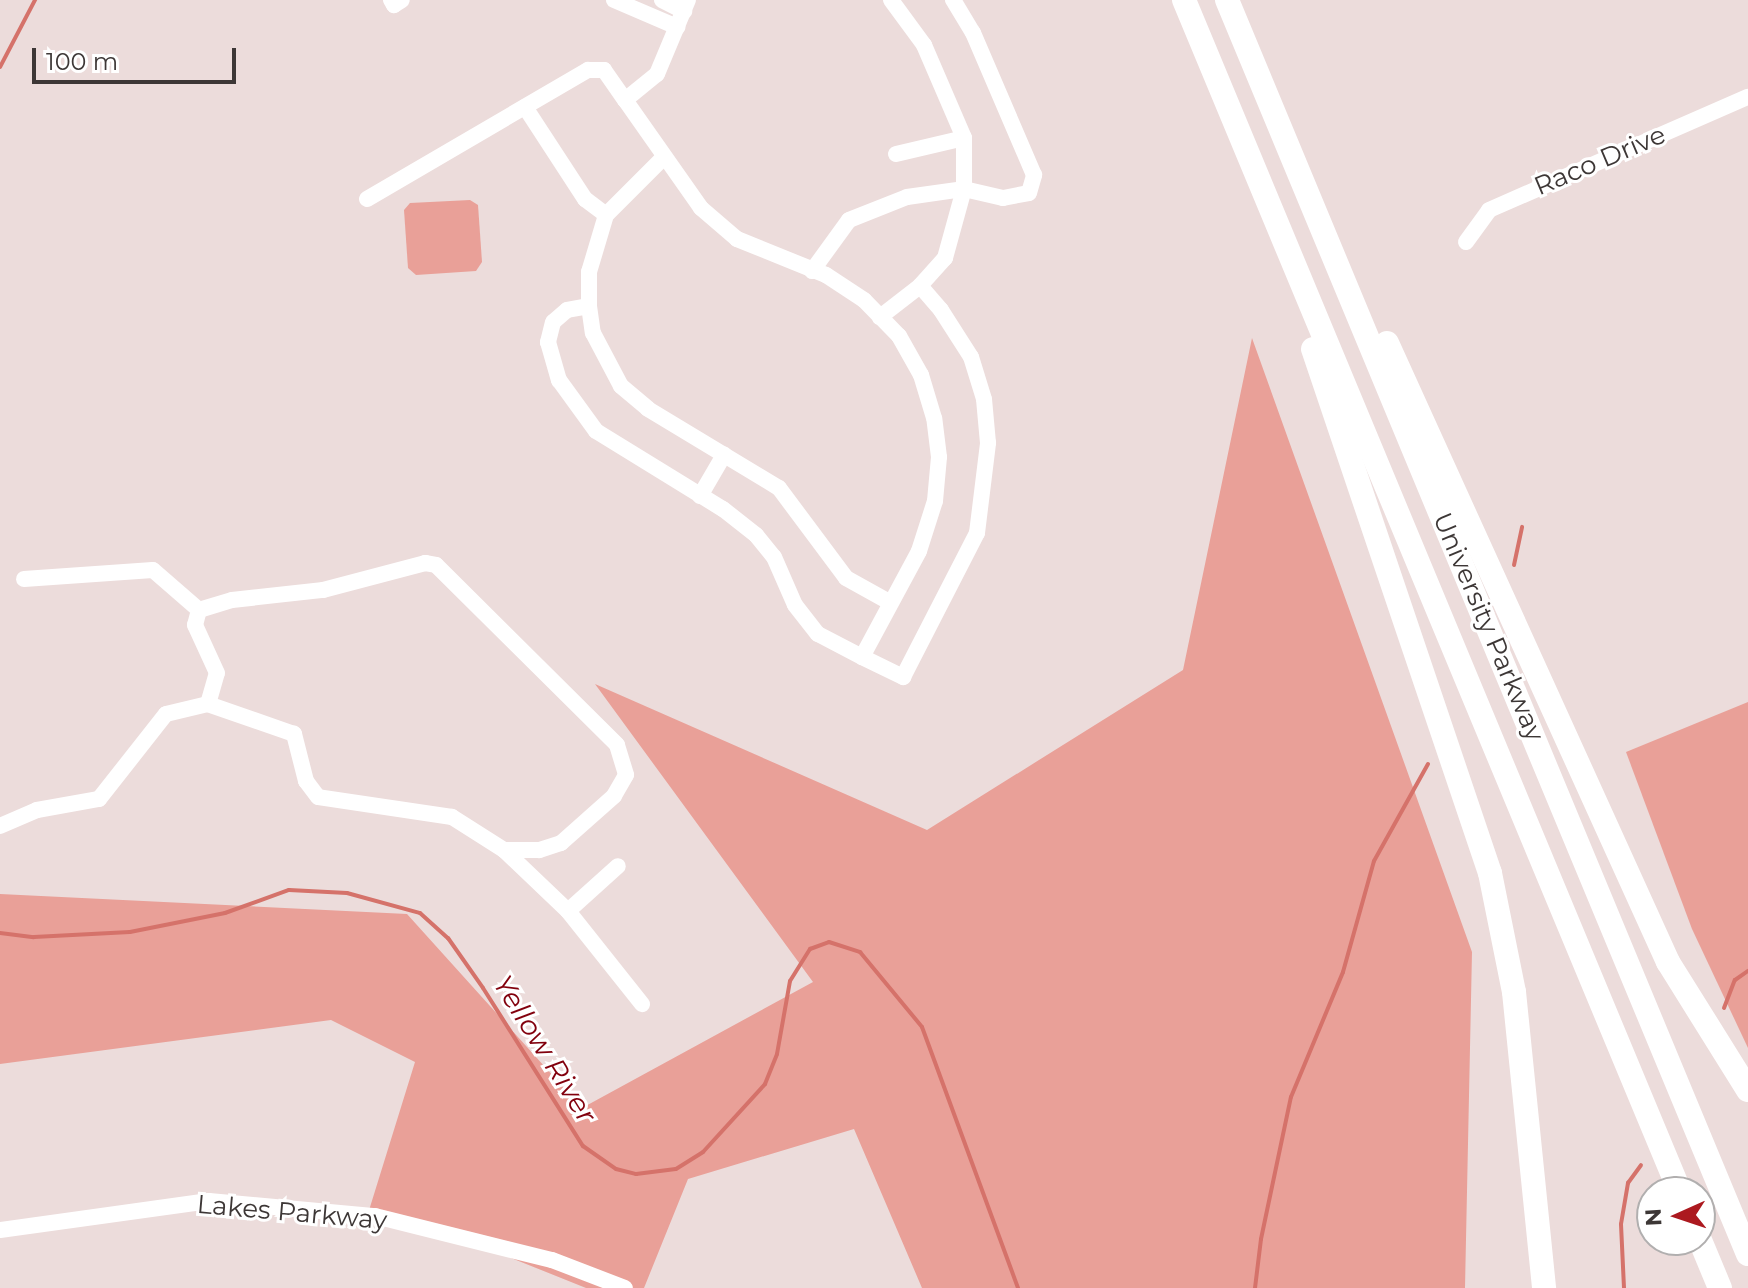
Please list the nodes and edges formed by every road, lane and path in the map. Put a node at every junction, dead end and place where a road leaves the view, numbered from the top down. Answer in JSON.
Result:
{"nodes":[{"id":1,"x":391,"y":0,"type":"edge"},
{"id":2,"x":402,"y":0,"type":"edge"},
{"id":3,"x":614,"y":0,"type":"edge"},
{"id":4,"x":662,"y":0,"type":"edge"},
{"id":5,"x":891,"y":0,"type":"edge"},
{"id":6,"x":953,"y":0,"type":"edge"},
{"id":7,"x":1184,"y":0,"type":"edge"},
{"id":8,"x":1227,"y":0,"type":"edge"},
{"id":9,"x":686,"y":5,"type":"edge"},
{"id":10,"x":677,"y":27,"type":"junction"},
{"id":11,"x":1748,"y":97,"type":"edge"},
{"id":12,"x":625,"y":100,"type":"junction"},
{"id":13,"x":525,"y":107,"type":"junction"},
{"id":14,"x":1272,"y":108,"type":"junction"},
{"id":15,"x":964,"y":138,"type":"junction"},
{"id":16,"x":896,"y":154,"type":"dead end"},
{"id":17,"x":663,"y":158,"type":"junction"},
{"id":18,"x":964,"y":189,"type":"junction"},
{"id":19,"x":367,"y":199,"type":"dead end"},
{"id":20,"x":606,"y":215,"type":"junction"},
{"id":21,"x":1278,"y":228,"type":"junction"},
{"id":22,"x":1466,"y":242,"type":"dead end"},
{"id":23,"x":812,"y":271,"type":"junction"},
{"id":24,"x":920,"y":286,"type":"junction"},
{"id":25,"x":589,"y":306,"type":"junction"},
{"id":26,"x":880,"y":317,"type":"junction"},
{"id":27,"x":724,"y":455,"type":"junction"},
{"id":28,"x":700,"y":496,"type":"junction"},
{"id":29,"x":24,"y":579,"type":"dead end"},
{"id":30,"x":891,"y":603,"type":"junction"},
{"id":31,"x":199,"y":610,"type":"junction"},
{"id":32,"x":862,"y":657,"type":"junction"},
{"id":33,"x":205,"y":703,"type":"junction"},
{"id":34,"x":0,"y":826,"type":"edge"},
{"id":35,"x":504,"y":850,"type":"junction"},
{"id":36,"x":618,"y":866,"type":"dead end"},
{"id":37,"x":568,"y":911,"type":"junction"},
{"id":38,"x":642,"y":1004,"type":"dead end"},
{"id":39,"x":1748,"y":1090,"type":"edge"},
{"id":40,"x":1673,"y":1176,"type":"edge"},
{"id":41,"x":0,"y":1230,"type":"edge"},
{"id":42,"x":1748,"y":1254,"type":"edge"},
{"id":43,"x":1707,"y":1256,"type":"edge"},
{"id":44,"x":625,"y":1288,"type":"edge"},
{"id":45,"x":1544,"y":1288,"type":"edge"},
{"id":46,"x":1720,"y":1288,"type":"edge"}],
"edges":[{"from":1,"to":2,"type":"street"},
{"from":3,"to":10,"type":"street"},
{"from":4,"to":9,"type":"street"},
{"from":5,"to":15,"type":"street"},
{"from":6,"to":18,"type":"street"},
{"from":7,"to":21,"type":"highway","name":"University Parkway"},
{"from":8,"to":14,"type":"highway","name":"University Parkway"},
{"from":9,"to":10,"type":"street"},
{"from":10,"to":12,"type":"street"},
{"from":11,"to":22,"type":"street","name":"Raco Drive"},
{"from":12,"to":13,"type":"street"},
{"from":12,"to":17,"type":"street"},
{"from":13,"to":19,"type":"street"},
{"from":13,"to":20,"type":"street"},
{"from":14,"to":39,"type":"highway"},
{"from":14,"to":42,"type":"highway","name":"University Parkway"},
{"from":15,"to":16,"type":"street"},
{"from":15,"to":18,"type":"street"},
{"from":17,"to":20,"type":"street"},
{"from":17,"to":23,"type":"street"},
{"from":18,"to":23,"type":"street"},
{"from":18,"to":24,"type":"street"},
{"from":20,"to":25,"type":"street"},
{"from":21,"to":40,"type":"highway","name":"University Parkway"},
{"from":21,"to":45,"type":"highway"},
{"from":23,"to":26,"type":"street"},
{"from":24,"to":26,"type":"street"},
{"from":24,"to":32,"type":"street"},
{"from":25,"to":27,"type":"street"},
{"from":25,"to":28,"type":"street"},
{"from":26,"to":30,"type":"street"},
{"from":27,"to":28,"type":"street"},
{"from":27,"to":30,"type":"street"},
{"from":28,"to":32,"type":"street"},
{"from":29,"to":31,"type":"street"},
{"from":30,"to":32,"type":"street"},
{"from":31,"to":33,"type":"street"},
{"from":31,"to":35,"type":"street"},
{"from":33,"to":34,"type":"street"},
{"from":33,"to":35,"type":"street"},
{"from":35,"to":37,"type":"street"},
{"from":36,"to":37,"type":"street"},
{"from":37,"to":38,"type":"street"},
{"from":41,"to":44,"type":"street","name":"Lakes Parkway"},
{"from":43,"to":46,"type":"highway"}]}
